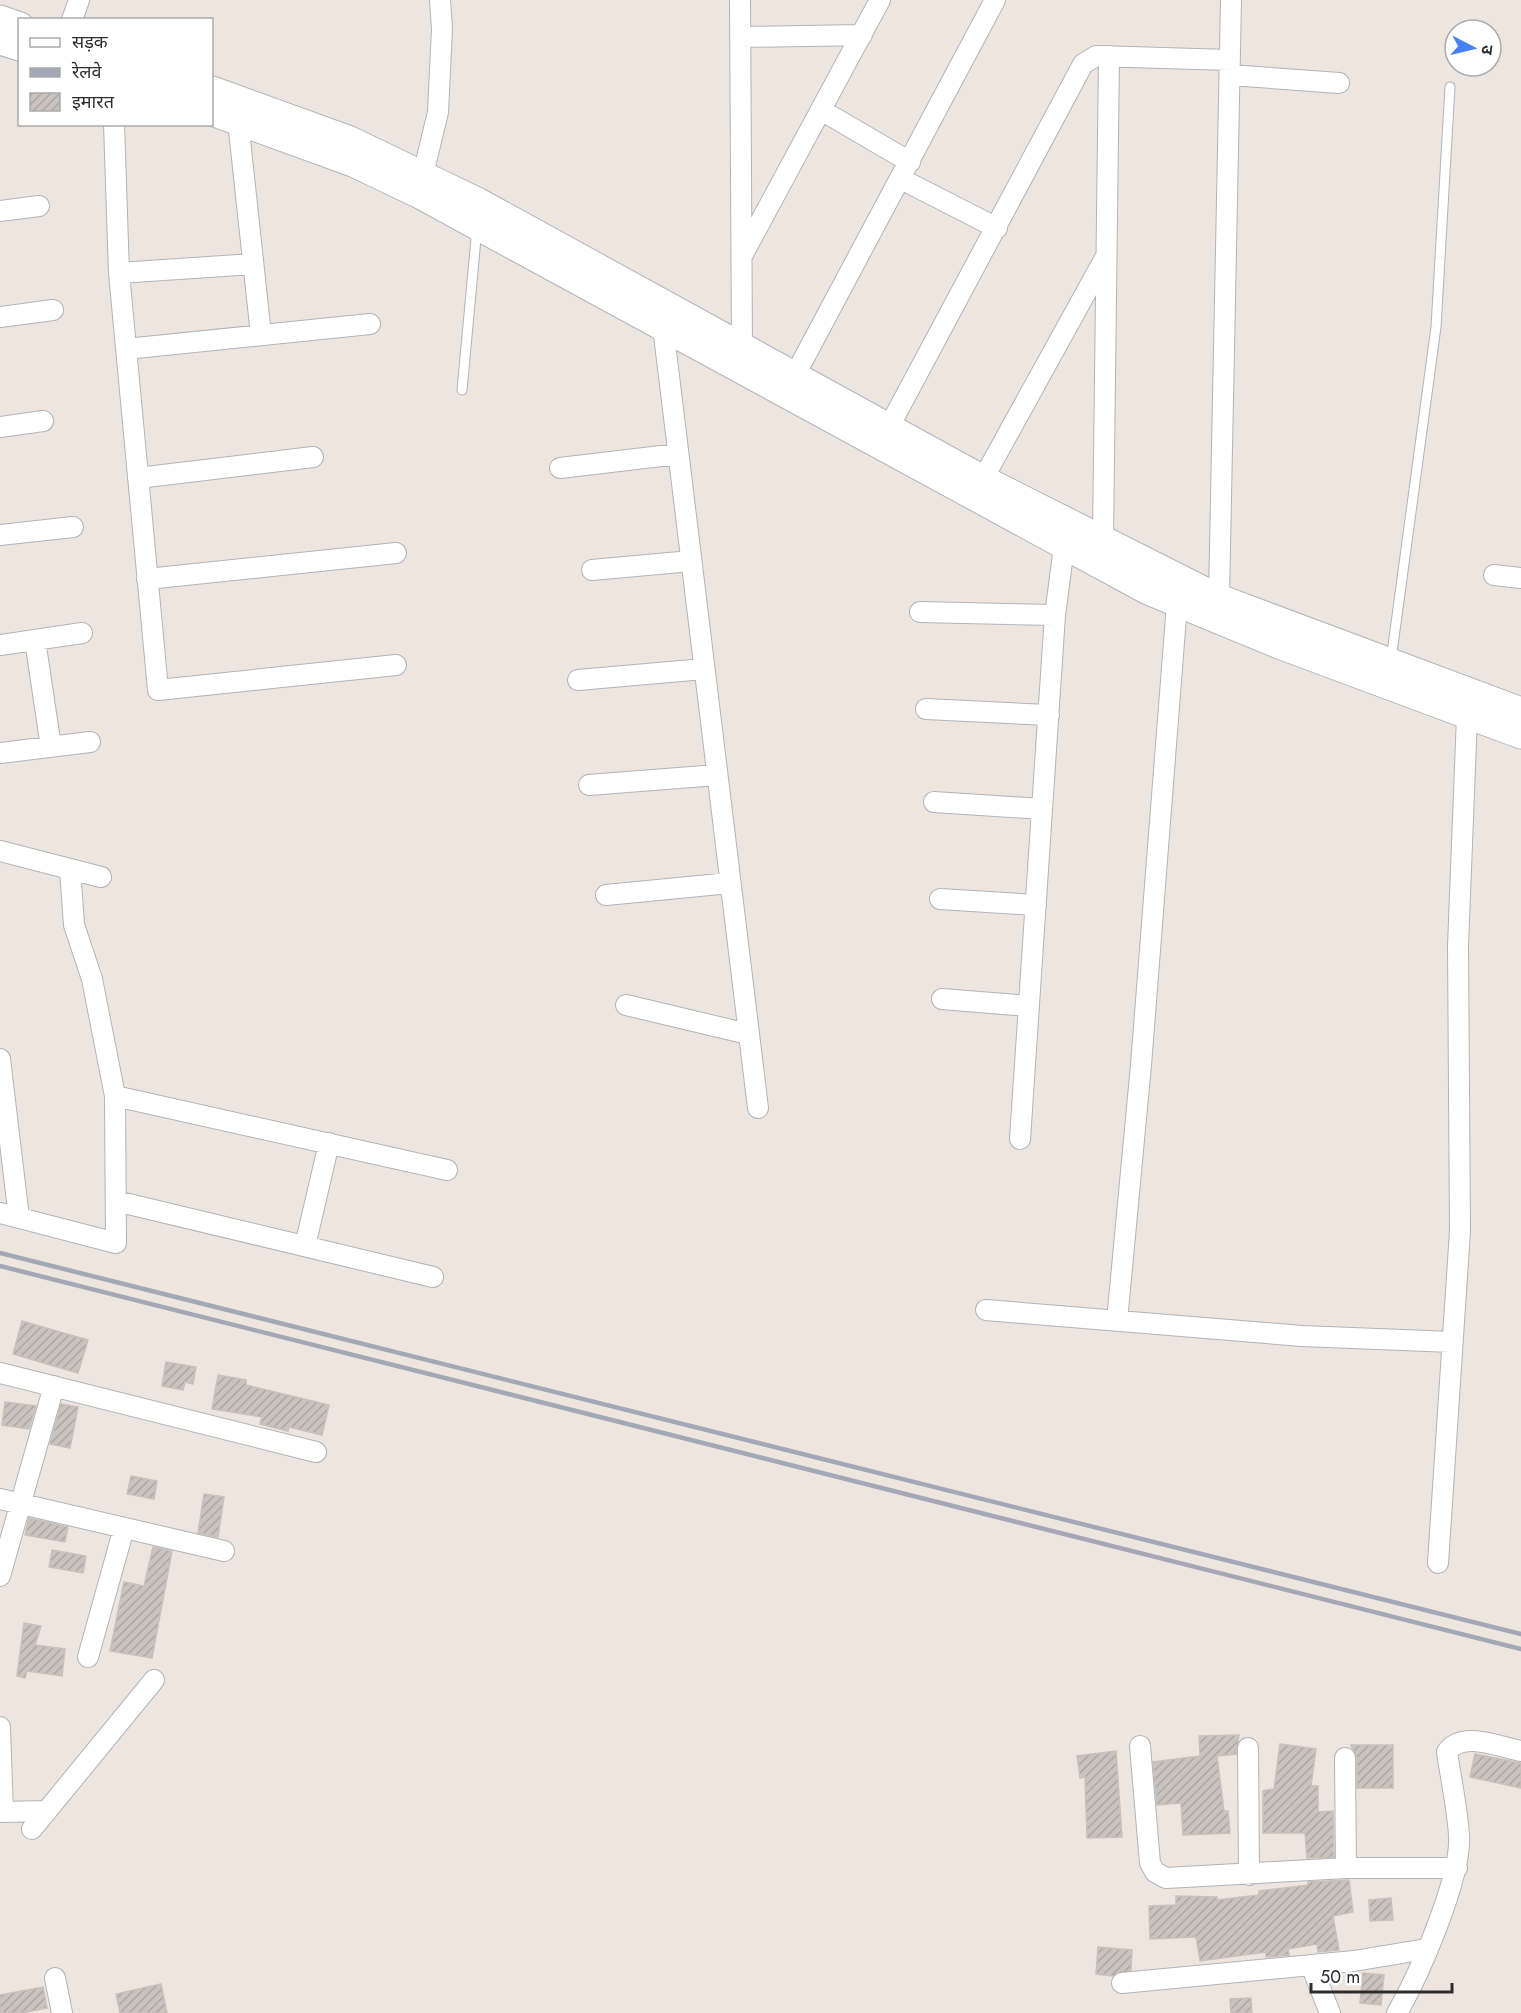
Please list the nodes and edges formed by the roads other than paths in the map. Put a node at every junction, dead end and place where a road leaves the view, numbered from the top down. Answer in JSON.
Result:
{"nodes":[{"id":1,"x":79,"y":0,"type":"edge"},
{"id":2,"x":440,"y":0,"type":"edge"},
{"id":3,"x":740,"y":0,"type":"edge"},
{"id":4,"x":880,"y":0,"type":"edge"},
{"id":5,"x":995,"y":0,"type":"edge"},
{"id":6,"x":1231,"y":0,"type":"edge"},
{"id":7,"x":73,"y":18,"type":"edge"},
{"id":8,"x":0,"y":19,"type":"edge"},
{"id":9,"x":18,"y":25,"type":"edge"},
{"id":10,"x":861,"y":34,"type":"junction"},
{"id":11,"x":740,"y":37,"type":"junction"},
{"id":12,"x":0,"y":41,"type":"edge"},
{"id":13,"x":18,"y":46,"type":"edge"},
{"id":14,"x":1109,"y":56,"type":"junction"},
{"id":15,"x":1230,"y":68,"type":"junction"},
{"id":16,"x":1339,"y":83,"type":"dead end"},
{"id":17,"x":1450,"y":87,"type":"dead end"},
{"id":18,"x":213,"y":90,"type":"edge"},
{"id":19,"x":821,"y":110,"type":"junction"},
{"id":20,"x":213,"y":112,"type":"edge"},
{"id":21,"x":238,"y":121,"type":"junction"},
{"id":22,"x":114,"y":126,"type":"edge"},
{"id":23,"x":910,"y":162,"type":"junction"},
{"id":24,"x":901,"y":179,"type":"junction"},
{"id":25,"x":421,"y":184,"type":"junction"},
{"id":26,"x":39,"y":206,"type":"dead end"},
{"id":27,"x":0,"y":211,"type":"edge"},
{"id":28,"x":477,"y":228,"type":"junction"},
{"id":29,"x":997,"y":228,"type":"junction"},
{"id":30,"x":1106,"y":256,"type":"junction"},
{"id":31,"x":740,"y":260,"type":"junction"},
{"id":32,"x":253,"y":264,"type":"junction"},
{"id":33,"x":119,"y":273,"type":"junction"},
{"id":34,"x":53,"y":310,"type":"dead end"},
{"id":35,"x":0,"y":317,"type":"edge"},
{"id":36,"x":370,"y":324,"type":"dead end"},
{"id":37,"x":663,"y":327,"type":"junction"},
{"id":38,"x":261,"y":335,"type":"junction"},
{"id":39,"x":742,"y":345,"type":"junction"},
{"id":40,"x":126,"y":349,"type":"junction"},
{"id":41,"x":795,"y":375,"type":"junction"},
{"id":42,"x":462,"y":390,"type":"dead end"},
{"id":43,"x":43,"y":421,"type":"dead end"},
{"id":44,"x":890,"y":425,"type":"junction"},
{"id":45,"x":0,"y":427,"type":"edge"},
{"id":46,"x":678,"y":454,"type":"junction"},
{"id":47,"x":313,"y":457,"type":"dead end"},
{"id":48,"x":560,"y":468,"type":"dead end"},
{"id":49,"x":138,"y":478,"type":"junction"},
{"id":50,"x":983,"y":479,"type":"junction"},
{"id":51,"x":73,"y":527,"type":"dead end"},
{"id":52,"x":0,"y":535,"type":"edge"},
{"id":53,"x":1102,"y":538,"type":"junction"},
{"id":54,"x":1064,"y":547,"type":"junction"},
{"id":55,"x":396,"y":554,"type":"dead end"},
{"id":56,"x":691,"y":561,"type":"junction"},
{"id":57,"x":592,"y":570,"type":"dead end"},
{"id":58,"x":1494,"y":575,"type":"dead end"},
{"id":59,"x":1521,"y":578,"type":"edge"},
{"id":60,"x":147,"y":579,"type":"junction"},
{"id":61,"x":1181,"y":593,"type":"junction"},
{"id":62,"x":1217,"y":608,"type":"junction"},
{"id":63,"x":920,"y":612,"type":"dead end"},
{"id":64,"x":1055,"y":615,"type":"junction"},
{"id":65,"x":82,"y":633,"type":"dead end"},
{"id":66,"x":35,"y":640,"type":"junction"},
{"id":67,"x":0,"y":645,"type":"edge"},
{"id":68,"x":1391,"y":663,"type":"junction"},
{"id":69,"x":396,"y":664,"type":"dead end"},
{"id":70,"x":704,"y":669,"type":"junction"},
{"id":71,"x":578,"y":680,"type":"dead end"},
{"id":72,"x":926,"y":709,"type":"dead end"},
{"id":73,"x":1521,"y":711,"type":"edge"},
{"id":74,"x":1048,"y":715,"type":"junction"},
{"id":75,"x":1467,"y":716,"type":"junction"},
{"id":76,"x":1521,"y":735,"type":"edge"},
{"id":77,"x":90,"y":742,"type":"dead end"},
{"id":78,"x":51,"y":747,"type":"junction"},
{"id":79,"x":0,"y":753,"type":"edge"},
{"id":80,"x":717,"y":775,"type":"junction"},
{"id":81,"x":589,"y":785,"type":"dead end"},
{"id":82,"x":934,"y":802,"type":"dead end"},
{"id":83,"x":1042,"y":809,"type":"junction"},
{"id":84,"x":0,"y":851,"type":"edge"},
{"id":85,"x":70,"y":869,"type":"junction"},
{"id":86,"x":101,"y":877,"type":"dead end"},
{"id":87,"x":730,"y":883,"type":"junction"},
{"id":88,"x":606,"y":895,"type":"dead end"},
{"id":89,"x":940,"y":899,"type":"dead end"},
{"id":90,"x":1036,"y":905,"type":"junction"},
{"id":91,"x":942,"y":999,"type":"dead end"},
{"id":92,"x":626,"y":1005,"type":"dead end"},
{"id":93,"x":1029,"y":1006,"type":"junction"},
{"id":94,"x":748,"y":1034,"type":"junction"},
{"id":95,"x":0,"y":1059,"type":"edge"},
{"id":96,"x":115,"y":1096,"type":"junction"},
{"id":97,"x":758,"y":1108,"type":"dead end"},
{"id":98,"x":1020,"y":1139,"type":"dead end"},
{"id":99,"x":329,"y":1143,"type":"junction"},
{"id":100,"x":447,"y":1170,"type":"dead end"},
{"id":101,"x":116,"y":1201,"type":"junction"},
{"id":102,"x":10,"y":1216,"type":"edge"},
{"id":103,"x":305,"y":1246,"type":"junction"},
{"id":104,"x":433,"y":1277,"type":"dead end"},
{"id":105,"x":986,"y":1310,"type":"dead end"},
{"id":106,"x":1117,"y":1321,"type":"junction"},
{"id":107,"x":1452,"y":1342,"type":"junction"},
{"id":108,"x":0,"y":1372,"type":"edge"},
{"id":109,"x":54,"y":1386,"type":"junction"},
{"id":110,"x":316,"y":1452,"type":"dead end"},
{"id":111,"x":0,"y":1499,"type":"edge"},
{"id":112,"x":20,"y":1504,"type":"junction"},
{"id":113,"x":124,"y":1528,"type":"junction"},
{"id":114,"x":224,"y":1551,"type":"dead end"},
{"id":115,"x":1438,"y":1563,"type":"dead end"},
{"id":116,"x":0,"y":1576,"type":"edge"},
{"id":117,"x":88,"y":1658,"type":"dead end"},
{"id":118,"x":154,"y":1680,"type":"dead end"},
{"id":119,"x":0,"y":1727,"type":"edge"},
{"id":120,"x":1140,"y":1746,"type":"dead end"},
{"id":121,"x":1248,"y":1749,"type":"dead end"},
{"id":122,"x":1521,"y":1751,"type":"edge"},
{"id":123,"x":1345,"y":1758,"type":"dead end"},
{"id":124,"x":47,"y":1811,"type":"junction"},
{"id":125,"x":1,"y":1812,"type":"edge"},
{"id":126,"x":32,"y":1829,"type":"dead end"},
{"id":127,"x":1346,"y":1868,"type":"junction"},
{"id":128,"x":1457,"y":1868,"type":"junction"},
{"id":129,"x":1249,"y":1875,"type":"junction"},
{"id":130,"x":1426,"y":1949,"type":"junction"},
{"id":131,"x":1311,"y":1965,"type":"junction"},
{"id":132,"x":55,"y":1978,"type":"dead end"},
{"id":133,"x":1122,"y":1983,"type":"dead end"},
{"id":134,"x":62,"y":2013,"type":"edge"},
{"id":135,"x":1330,"y":2013,"type":"edge"},
{"id":136,"x":1397,"y":2013,"type":"edge"}],
"edges":[{"from":1,"to":7,"type":"street"},
{"from":2,"to":25,"type":"street"},
{"from":3,"to":11,"type":"street"},
{"from":4,"to":10,"type":"street"},
{"from":5,"to":23,"type":"street"},
{"from":6,"to":15,"type":"street"},
{"from":8,"to":9,"type":"street"},
{"from":10,"to":11,"type":"street"},
{"from":10,"to":19,"type":"street"},
{"from":11,"to":31,"type":"street"},
{"from":12,"to":13,"type":"street"},
{"from":14,"to":15,"type":"street"},
{"from":14,"to":29,"type":"street"},
{"from":14,"to":30,"type":"street"},
{"from":15,"to":16,"type":"street"},
{"from":15,"to":62,"type":"street"},
{"from":17,"to":68,"type":"lane"},
{"from":18,"to":25,"type":"street"},
{"from":19,"to":23,"type":"street"},
{"from":19,"to":31,"type":"street"},
{"from":20,"to":21,"type":"street"},
{"from":21,"to":25,"type":"street"},
{"from":21,"to":32,"type":"street"},
{"from":22,"to":33,"type":"street"},
{"from":23,"to":24,"type":"street"},
{"from":24,"to":29,"type":"street"},
{"from":24,"to":41,"type":"street"},
{"from":25,"to":28,"type":"street"},
{"from":25,"to":39,"type":"street"},
{"from":26,"to":27,"type":"street"},
{"from":28,"to":37,"type":"street"},
{"from":28,"to":42,"type":"lane"},
{"from":29,"to":44,"type":"street"},
{"from":30,"to":50,"type":"street"},
{"from":30,"to":53,"type":"street"},
{"from":31,"to":39,"type":"street"},
{"from":32,"to":33,"type":"street"},
{"from":32,"to":38,"type":"street"},
{"from":33,"to":40,"type":"street"},
{"from":34,"to":35,"type":"street"},
{"from":36,"to":38,"type":"street"},
{"from":37,"to":46,"type":"street"},
{"from":37,"to":54,"type":"street"},
{"from":38,"to":40,"type":"street"},
{"from":39,"to":41,"type":"street"},
{"from":40,"to":49,"type":"street"},
{"from":41,"to":44,"type":"street"},
{"from":43,"to":45,"type":"street"},
{"from":44,"to":50,"type":"street"},
{"from":46,"to":48,"type":"street"},
{"from":46,"to":56,"type":"street"},
{"from":47,"to":49,"type":"street"},
{"from":49,"to":60,"type":"street"},
{"from":50,"to":53,"type":"street"},
{"from":51,"to":52,"type":"street"},
{"from":53,"to":61,"type":"street"},
{"from":54,"to":61,"type":"street"},
{"from":54,"to":64,"type":"street"},
{"from":55,"to":60,"type":"street"},
{"from":56,"to":57,"type":"street"},
{"from":56,"to":70,"type":"street"},
{"from":58,"to":59,"type":"street"},
{"from":60,"to":69,"type":"street"},
{"from":61,"to":62,"type":"street"},
{"from":61,"to":106,"type":"street"},
{"from":62,"to":68,"type":"street"},
{"from":62,"to":75,"type":"street"},
{"from":63,"to":64,"type":"street"},
{"from":64,"to":74,"type":"street"},
{"from":65,"to":66,"type":"street"},
{"from":66,"to":67,"type":"street"},
{"from":66,"to":78,"type":"street"},
{"from":68,"to":73,"type":"street"},
{"from":70,"to":71,"type":"street"},
{"from":70,"to":80,"type":"street"},
{"from":72,"to":74,"type":"street"},
{"from":74,"to":83,"type":"street"},
{"from":75,"to":76,"type":"street"},
{"from":75,"to":107,"type":"street"},
{"from":77,"to":78,"type":"street"},
{"from":78,"to":79,"type":"street"},
{"from":80,"to":81,"type":"street"},
{"from":80,"to":87,"type":"street"},
{"from":82,"to":83,"type":"street"},
{"from":83,"to":90,"type":"street"},
{"from":84,"to":85,"type":"street"},
{"from":85,"to":86,"type":"street"},
{"from":85,"to":96,"type":"street"},
{"from":87,"to":88,"type":"street"},
{"from":87,"to":94,"type":"street"},
{"from":89,"to":90,"type":"street"},
{"from":90,"to":93,"type":"street"},
{"from":91,"to":93,"type":"street"},
{"from":92,"to":94,"type":"street"},
{"from":93,"to":98,"type":"street"},
{"from":94,"to":97,"type":"street"},
{"from":95,"to":102,"type":"street"},
{"from":96,"to":99,"type":"street"},
{"from":96,"to":101,"type":"street"},
{"from":99,"to":100,"type":"street"},
{"from":99,"to":103,"type":"street"},
{"from":101,"to":102,"type":"street"},
{"from":101,"to":103,"type":"street"},
{"from":103,"to":104,"type":"street"},
{"from":105,"to":106,"type":"street"},
{"from":106,"to":107,"type":"street"},
{"from":107,"to":115,"type":"street"},
{"from":108,"to":109,"type":"street"},
{"from":109,"to":110,"type":"street"},
{"from":109,"to":112,"type":"street"},
{"from":111,"to":112,"type":"street"},
{"from":112,"to":113,"type":"street"},
{"from":112,"to":116,"type":"street"},
{"from":113,"to":114,"type":"street"},
{"from":113,"to":117,"type":"street"},
{"from":118,"to":124,"type":"street"},
{"from":119,"to":125,"type":"street"},
{"from":120,"to":129,"type":"street"},
{"from":121,"to":129,"type":"street"},
{"from":122,"to":128,"type":"street"},
{"from":123,"to":127,"type":"street"},
{"from":124,"to":125,"type":"street"},
{"from":124,"to":126,"type":"street"},
{"from":127,"to":128,"type":"street"},
{"from":127,"to":129,"type":"street"},
{"from":128,"to":130,"type":"street"},
{"from":130,"to":131,"type":"street"},
{"from":130,"to":136,"type":"street"},
{"from":131,"to":133,"type":"street"},
{"from":131,"to":135,"type":"street"},
{"from":132,"to":134,"type":"street"}]}
